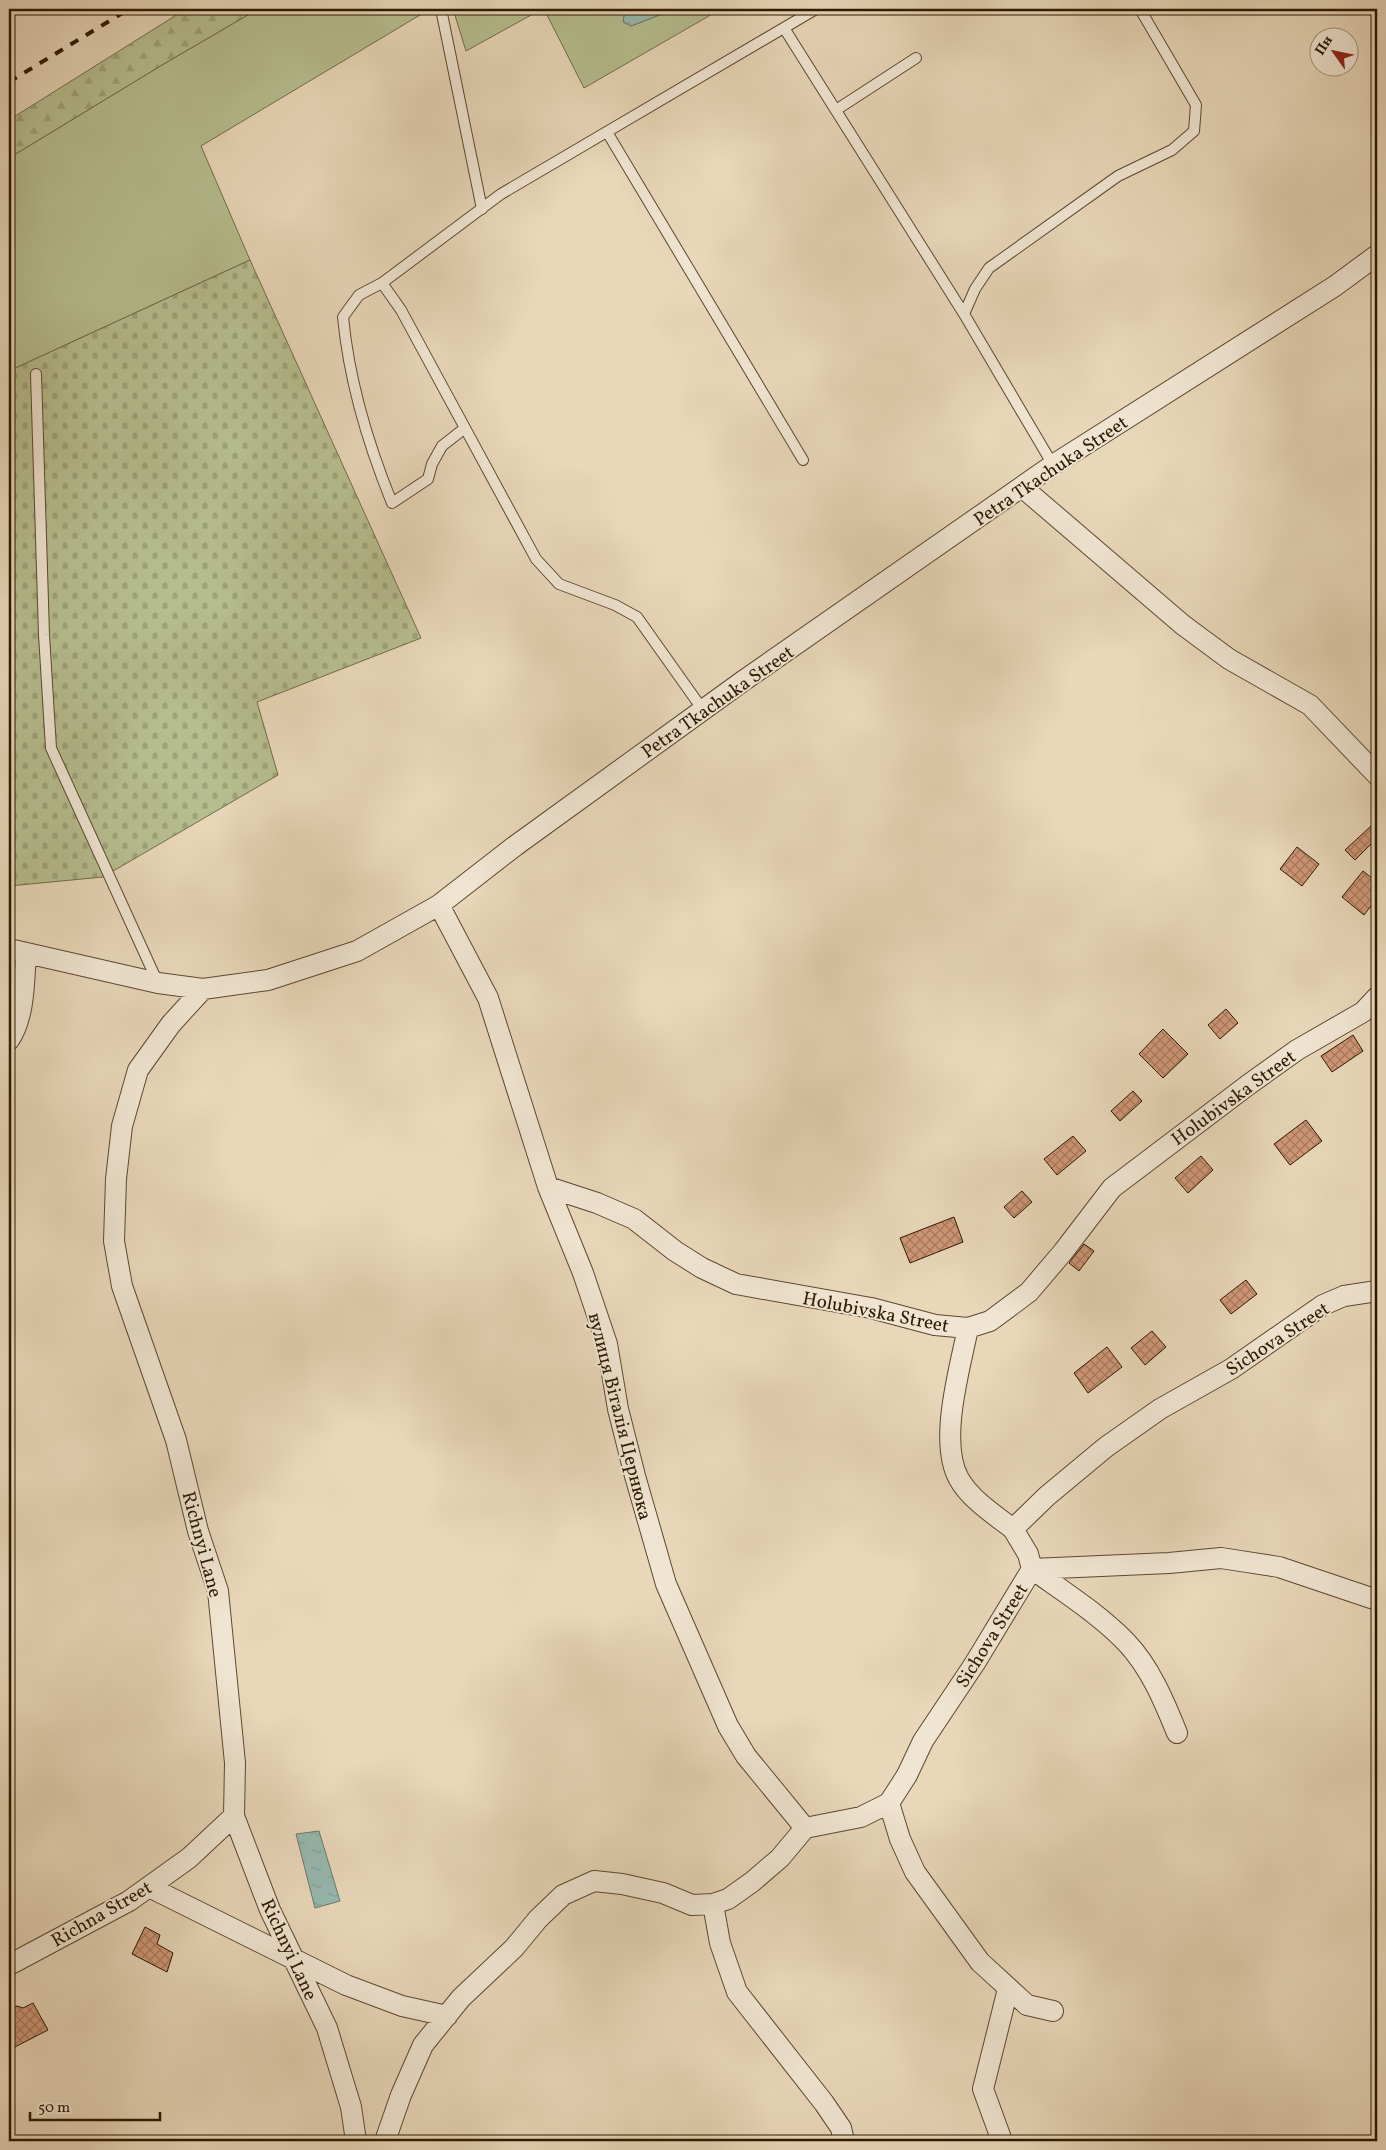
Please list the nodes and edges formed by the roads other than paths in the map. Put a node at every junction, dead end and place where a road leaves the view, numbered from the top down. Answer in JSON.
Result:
{"nodes":[{"id":1,"x":441,"y":9,"type":"edge"},
{"id":2,"x":816,"y":9,"type":"edge"},
{"id":3,"x":1140,"y":9,"type":"edge"},
{"id":4,"x":784,"y":28,"type":"junction"},
{"id":5,"x":916,"y":58,"type":"dead end"},
{"id":6,"x":836,"y":110,"type":"junction"},
{"id":7,"x":607,"y":132,"type":"junction"},
{"id":8,"x":482,"y":209,"type":"junction"},
{"id":9,"x":1377,"y":255,"type":"edge"},
{"id":10,"x":382,"y":283,"type":"junction"},
{"id":11,"x":964,"y":314,"type":"junction"},
{"id":12,"x":36,"y":374,"type":"dead end"},
{"id":13,"x":465,"y":428,"type":"junction"},
{"id":14,"x":803,"y":460,"type":"dead end"},
{"id":15,"x":1053,"y":465,"type":"junction"},
{"id":16,"x":1022,"y":487,"type":"junction"},
{"id":17,"x":703,"y":710,"type":"junction"},
{"id":18,"x":1377,"y":775,"type":"edge"},
{"id":19,"x":439,"y":905,"type":"junction"},
{"id":20,"x":17,"y":951,"type":"edge"},
{"id":21,"x":158,"y":983,"type":"junction"},
{"id":22,"x":203,"y":989,"type":"junction"},
{"id":23,"x":1377,"y":997,"type":"edge"},
{"id":24,"x":9,"y":1040,"type":"edge"},
{"id":25,"x":548,"y":1188,"type":"junction"},
{"id":26,"x":1377,"y":1292,"type":"edge"},
{"id":27,"x":968,"y":1328,"type":"junction"},
{"id":28,"x":1013,"y":1529,"type":"junction"},
{"id":29,"x":1032,"y":1569,"type":"junction"},
{"id":30,"x":1377,"y":1600,"type":"edge"},
{"id":31,"x":1177,"y":1733,"type":"dead end"},
{"id":32,"x":889,"y":1803,"type":"junction"},
{"id":33,"x":234,"y":1816,"type":"junction"},
{"id":34,"x":806,"y":1828,"type":"junction"},
{"id":35,"x":149,"y":1887,"type":"junction"},
{"id":36,"x":713,"y":1904,"type":"junction"},
{"id":37,"x":296,"y":1962,"type":"junction"},
{"id":38,"x":9,"y":1965,"type":"edge"},
{"id":39,"x":1008,"y":1989,"type":"junction"},
{"id":40,"x":1053,"y":2011,"type":"dead end"},
{"id":41,"x":447,"y":2016,"type":"junction"},
{"id":42,"x":356,"y":2141,"type":"edge"},
{"id":43,"x":385,"y":2141,"type":"edge"},
{"id":44,"x":844,"y":2141,"type":"edge"},
{"id":45,"x":1002,"y":2141,"type":"edge"}],
"edges":[{"from":1,"to":8,"type":"lane"},
{"from":2,"to":4,"type":"lane"},
{"from":3,"to":11,"type":"lane"},
{"from":4,"to":6,"type":"lane"},
{"from":4,"to":7,"type":"lane"},
{"from":5,"to":6,"type":"lane"},
{"from":6,"to":11,"type":"lane"},
{"from":7,"to":8,"type":"lane"},
{"from":7,"to":14,"type":"lane"},
{"from":8,"to":10,"type":"lane"},
{"from":9,"to":15,"type":"street","name":"Petra Tkachuka Street"},
{"from":10,"to":13,"type":"lane"},
{"from":10,"to":13,"type":"lane"},
{"from":11,"to":15,"type":"lane"},
{"from":12,"to":21,"type":"lane"},
{"from":13,"to":17,"type":"lane"},
{"from":15,"to":16,"type":"street","name":"Petra Tkachuka Street"},
{"from":16,"to":17,"type":"street","name":"Petra Tkachuka Street"},
{"from":16,"to":18,"type":"street"},
{"from":17,"to":19,"type":"street","name":"Petra Tkachuka Street"},
{"from":19,"to":22,"type":"street","name":"Petra Tkachuka Street"},
{"from":19,"to":25,"type":"street","name":"вулиця Віталія Цернюка"},
{"from":20,"to":21,"type":"street","name":"Petra Tkachuka Street"},
{"from":20,"to":24,"type":"street"},
{"from":21,"to":22,"type":"street","name":"Petra Tkachuka Street"},
{"from":22,"to":33,"type":"street","name":"Richnyi Lane"},
{"from":23,"to":27,"type":"street","name":"Holubivska Street"},
{"from":25,"to":27,"type":"street","name":"Holubivska Street"},
{"from":25,"to":34,"type":"street","name":"вулиця Віталія Цернюка"},
{"from":26,"to":28,"type":"street","name":"Sichova Street"},
{"from":27,"to":28,"type":"street"},
{"from":28,"to":29,"type":"street","name":"Sichova Street"},
{"from":29,"to":30,"type":"street"},
{"from":29,"to":31,"type":"street"},
{"from":29,"to":32,"type":"street","name":"Sichova Street"},
{"from":32,"to":34,"type":"street"},
{"from":32,"to":39,"type":"street"},
{"from":33,"to":35,"type":"street","name":"Richna Street"},
{"from":33,"to":37,"type":"street","name":"Richnyi Lane"},
{"from":34,"to":36,"type":"street"},
{"from":35,"to":37,"type":"street"},
{"from":35,"to":38,"type":"street","name":"Richna Street"},
{"from":36,"to":41,"type":"street"},
{"from":36,"to":44,"type":"street"},
{"from":37,"to":41,"type":"street"},
{"from":37,"to":42,"type":"street","name":"Richnyi Lane"},
{"from":39,"to":40,"type":"street"},
{"from":39,"to":45,"type":"street"},
{"from":41,"to":43,"type":"street"}]}
